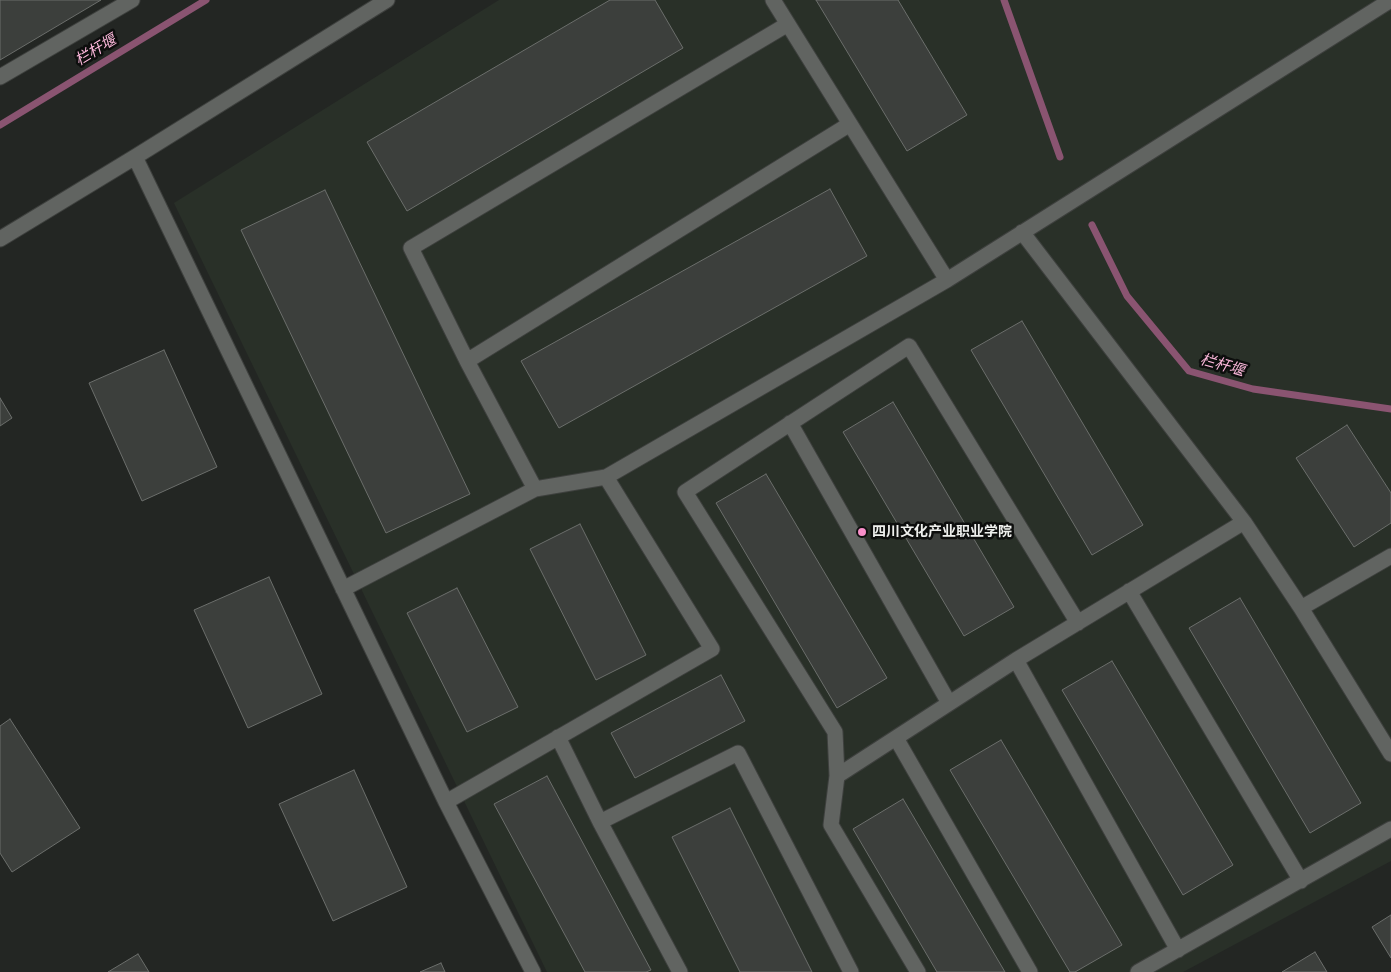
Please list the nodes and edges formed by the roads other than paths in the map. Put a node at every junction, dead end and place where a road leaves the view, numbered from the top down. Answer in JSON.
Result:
{"nodes":[{"id":1,"x":132,"y":0,"type":"edge"},
{"id":2,"x":387,"y":0,"type":"edge"},
{"id":3,"x":773,"y":0,"type":"edge"},
{"id":4,"x":1391,"y":0,"type":"edge"},
{"id":5,"x":788,"y":24,"type":"junction"},
{"id":6,"x":0,"y":77,"type":"edge"},
{"id":7,"x":850,"y":124,"type":"junction"},
{"id":8,"x":136,"y":157,"type":"junction"},
{"id":9,"x":1022,"y":232,"type":"junction"},
{"id":10,"x":0,"y":239,"type":"edge"},
{"id":11,"x":947,"y":280,"type":"junction"},
{"id":12,"x":467,"y":361,"type":"junction"},
{"id":13,"x":790,"y":423,"type":"junction"},
{"id":14,"x":606,"y":477,"type":"junction"},
{"id":15,"x":535,"y":489,"type":"junction"},
{"id":16,"x":1244,"y":522,"type":"junction"},
{"id":17,"x":1391,"y":556,"type":"edge"},
{"id":18,"x":343,"y":589,"type":"junction"},
{"id":19,"x":1129,"y":591,"type":"junction"},
{"id":20,"x":1301,"y":608,"type":"junction"},
{"id":21,"x":1078,"y":623,"type":"junction"},
{"id":22,"x":1016,"y":660,"type":"junction"},
{"id":23,"x":949,"y":704,"type":"junction"},
{"id":24,"x":558,"y":737,"type":"junction"},
{"id":25,"x":896,"y":738,"type":"junction"},
{"id":26,"x":1391,"y":754,"type":"edge"},
{"id":27,"x":837,"y":776,"type":"junction"},
{"id":28,"x":446,"y":802,"type":"junction"},
{"id":29,"x":600,"y":822,"type":"junction"},
{"id":30,"x":1391,"y":829,"type":"edge"},
{"id":31,"x":1301,"y":881,"type":"junction"},
{"id":32,"x":1178,"y":950,"type":"junction"},
{"id":33,"x":533,"y":972,"type":"edge"},
{"id":34,"x":680,"y":972,"type":"edge"},
{"id":35,"x":851,"y":972,"type":"edge"},
{"id":36,"x":918,"y":972,"type":"edge"},
{"id":37,"x":1030,"y":972,"type":"edge"},
{"id":38,"x":1138,"y":972,"type":"edge"}],
"edges":[{"from":1,"to":6,"type":"street"},
{"from":2,"to":8,"type":"street"},
{"from":3,"to":5,"type":"street"},
{"from":4,"to":9,"type":"street"},
{"from":5,"to":7,"type":"street"},
{"from":5,"to":12,"type":"street"},
{"from":7,"to":11,"type":"street"},
{"from":7,"to":12,"type":"street"},
{"from":8,"to":10,"type":"street"},
{"from":8,"to":18,"type":"street"},
{"from":9,"to":11,"type":"street"},
{"from":9,"to":16,"type":"street"},
{"from":11,"to":14,"type":"street"},
{"from":12,"to":15,"type":"street"},
{"from":13,"to":21,"type":"street"},
{"from":13,"to":23,"type":"street"},
{"from":13,"to":27,"type":"street"},
{"from":14,"to":15,"type":"street"},
{"from":14,"to":24,"type":"street"},
{"from":15,"to":18,"type":"street"},
{"from":16,"to":19,"type":"street"},
{"from":16,"to":20,"type":"street"},
{"from":17,"to":20,"type":"street"},
{"from":18,"to":28,"type":"street"},
{"from":19,"to":21,"type":"street"},
{"from":19,"to":31,"type":"street"},
{"from":20,"to":26,"type":"street"},
{"from":21,"to":22,"type":"street"},
{"from":22,"to":23,"type":"street"},
{"from":22,"to":32,"type":"street"},
{"from":23,"to":25,"type":"street"},
{"from":24,"to":28,"type":"street"},
{"from":24,"to":29,"type":"street"},
{"from":25,"to":27,"type":"street"},
{"from":25,"to":37,"type":"street"},
{"from":27,"to":36,"type":"street"},
{"from":28,"to":33,"type":"street"},
{"from":29,"to":34,"type":"street"},
{"from":29,"to":35,"type":"street"},
{"from":30,"to":31,"type":"street"},
{"from":31,"to":32,"type":"street"},
{"from":32,"to":38,"type":"street"}]}
